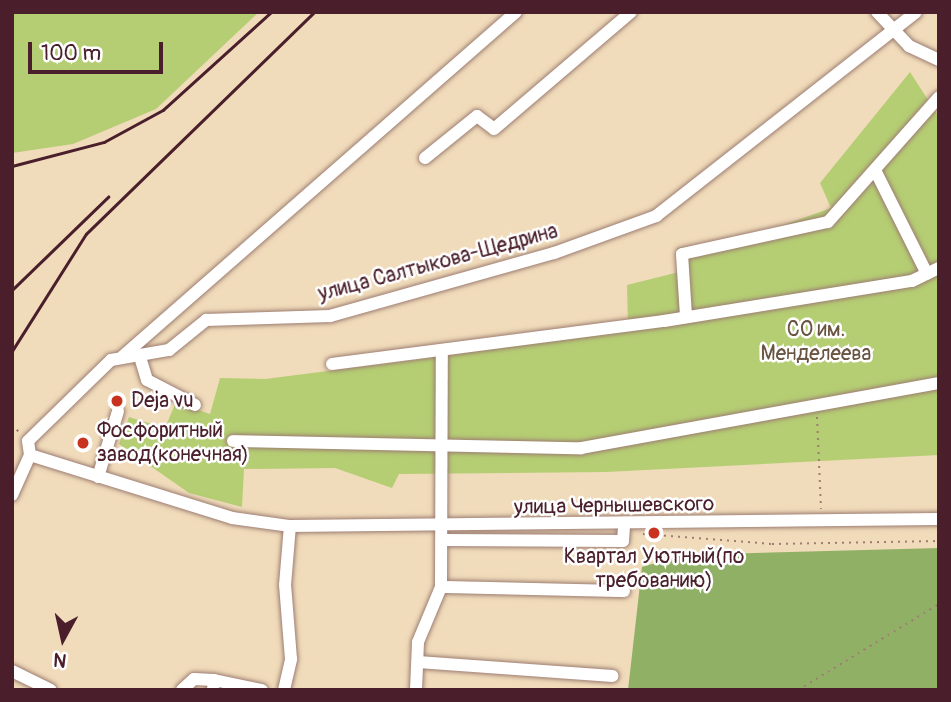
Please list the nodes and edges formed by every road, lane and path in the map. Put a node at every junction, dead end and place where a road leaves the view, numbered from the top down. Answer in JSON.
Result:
{"nodes":[{"id":1,"x":516,"y":12,"type":"edge"},
{"id":2,"x":631,"y":12,"type":"edge"},
{"id":3,"x":877,"y":12,"type":"edge"},
{"id":4,"x":916,"y":12,"type":"edge"},
{"id":5,"x":891,"y":29,"type":"junction"},
{"id":6,"x":939,"y":60,"type":"edge"},
{"id":7,"x":939,"y":97,"type":"edge"},
{"id":8,"x":425,"y":158,"type":"dead end"},
{"id":9,"x":875,"y":170,"type":"junction"},
{"id":10,"x":933,"y":271,"type":"edge"},
{"id":11,"x":686,"y":316,"type":"junction"},
{"id":12,"x":442,"y":352,"type":"junction"},
{"id":13,"x":123,"y":356,"type":"junction"},
{"id":14,"x":140,"y":357,"type":"junction"},
{"id":15,"x":332,"y":364,"type":"dead end"},
{"id":16,"x":939,"y":383,"type":"edge"},
{"id":17,"x":195,"y":405,"type":"dead end"},
{"id":18,"x":817,"y":408,"type":"junction"},
{"id":19,"x":118,"y":411,"type":"dead end"},
{"id":20,"x":233,"y":441,"type":"dead end"},
{"id":21,"x":444,"y":444,"type":"junction"},
{"id":22,"x":30,"y":455,"type":"junction"},
{"id":23,"x":98,"y":477,"type":"junction"},
{"id":24,"x":12,"y":495,"type":"edge"},
{"id":25,"x":939,"y":519,"type":"edge"},
{"id":26,"x":821,"y":521,"type":"junction"},
{"id":27,"x":290,"y":526,"type":"junction"},
{"id":28,"x":624,"y":530,"type":"junction"},
{"id":29,"x":444,"y":534,"type":"junction"},
{"id":30,"x":939,"y":541,"type":"edge"},
{"id":31,"x":441,"y":587,"type":"junction"},
{"id":32,"x":624,"y":591,"type":"dead end"},
{"id":33,"x":939,"y":604,"type":"edge"},
{"id":34,"x":418,"y":662,"type":"junction"},
{"id":35,"x":12,"y":671,"type":"edge"},
{"id":36,"x":612,"y":676,"type":"dead end"},
{"id":37,"x":214,"y":685,"type":"edge"},
{"id":38,"x":51,"y":690,"type":"edge"},
{"id":39,"x":182,"y":690,"type":"edge"},
{"id":40,"x":262,"y":690,"type":"edge"},
{"id":41,"x":284,"y":690,"type":"edge"},
{"id":42,"x":416,"y":690,"type":"edge"},
{"id":43,"x":798,"y":690,"type":"edge"}],
"edges":[{"from":1,"to":13,"type":"street"},
{"from":2,"to":8,"type":"street"},
{"from":3,"to":5,"type":"street"},
{"from":4,"to":5,"type":"street","name":"улица Салтыкова-Щедрина"},
{"from":5,"to":6,"type":"street"},
{"from":5,"to":14,"type":"street","name":"улица Салтыкова-Щедрина"},
{"from":7,"to":9,"type":"street"},
{"from":9,"to":10,"type":"street"},
{"from":9,"to":11,"type":"street"},
{"from":10,"to":11,"type":"street"},
{"from":11,"to":12,"type":"street"},
{"from":12,"to":15,"type":"street"},
{"from":12,"to":21,"type":"street"},
{"from":13,"to":14,"type":"street","name":"улица Салтыкова-Щедрина"},
{"from":13,"to":22,"type":"street"},
{"from":14,"to":17,"type":"street"},
{"from":16,"to":18,"type":"street"},
{"from":18,"to":21,"type":"street"},
{"from":18,"to":26,"type":"path"},
{"from":19,"to":23,"type":"street"},
{"from":20,"to":21,"type":"street"},
{"from":21,"to":29,"type":"street"},
{"from":22,"to":23,"type":"street","name":"улица Чернышевского"},
{"from":22,"to":24,"type":"street"},
{"from":23,"to":27,"type":"street","name":"улица Чернышевского"},
{"from":25,"to":26,"type":"street","name":"улица Чернышевского"},
{"from":26,"to":28,"type":"street","name":"улица Чернышевского"},
{"from":27,"to":29,"type":"street","name":"улица Чернышевского"},
{"from":27,"to":41,"type":"street"},
{"from":28,"to":29,"type":"street","name":"улица Чернышевского"},
{"from":28,"to":30,"type":"path"},
{"from":29,"to":31,"type":"street"},
{"from":31,"to":32,"type":"street"},
{"from":31,"to":34,"type":"street"},
{"from":33,"to":43,"type":"path"},
{"from":34,"to":36,"type":"street"},
{"from":34,"to":42,"type":"street"},
{"from":35,"to":38,"type":"street"},
{"from":37,"to":39,"type":"street"},
{"from":37,"to":40,"type":"street"}]}
